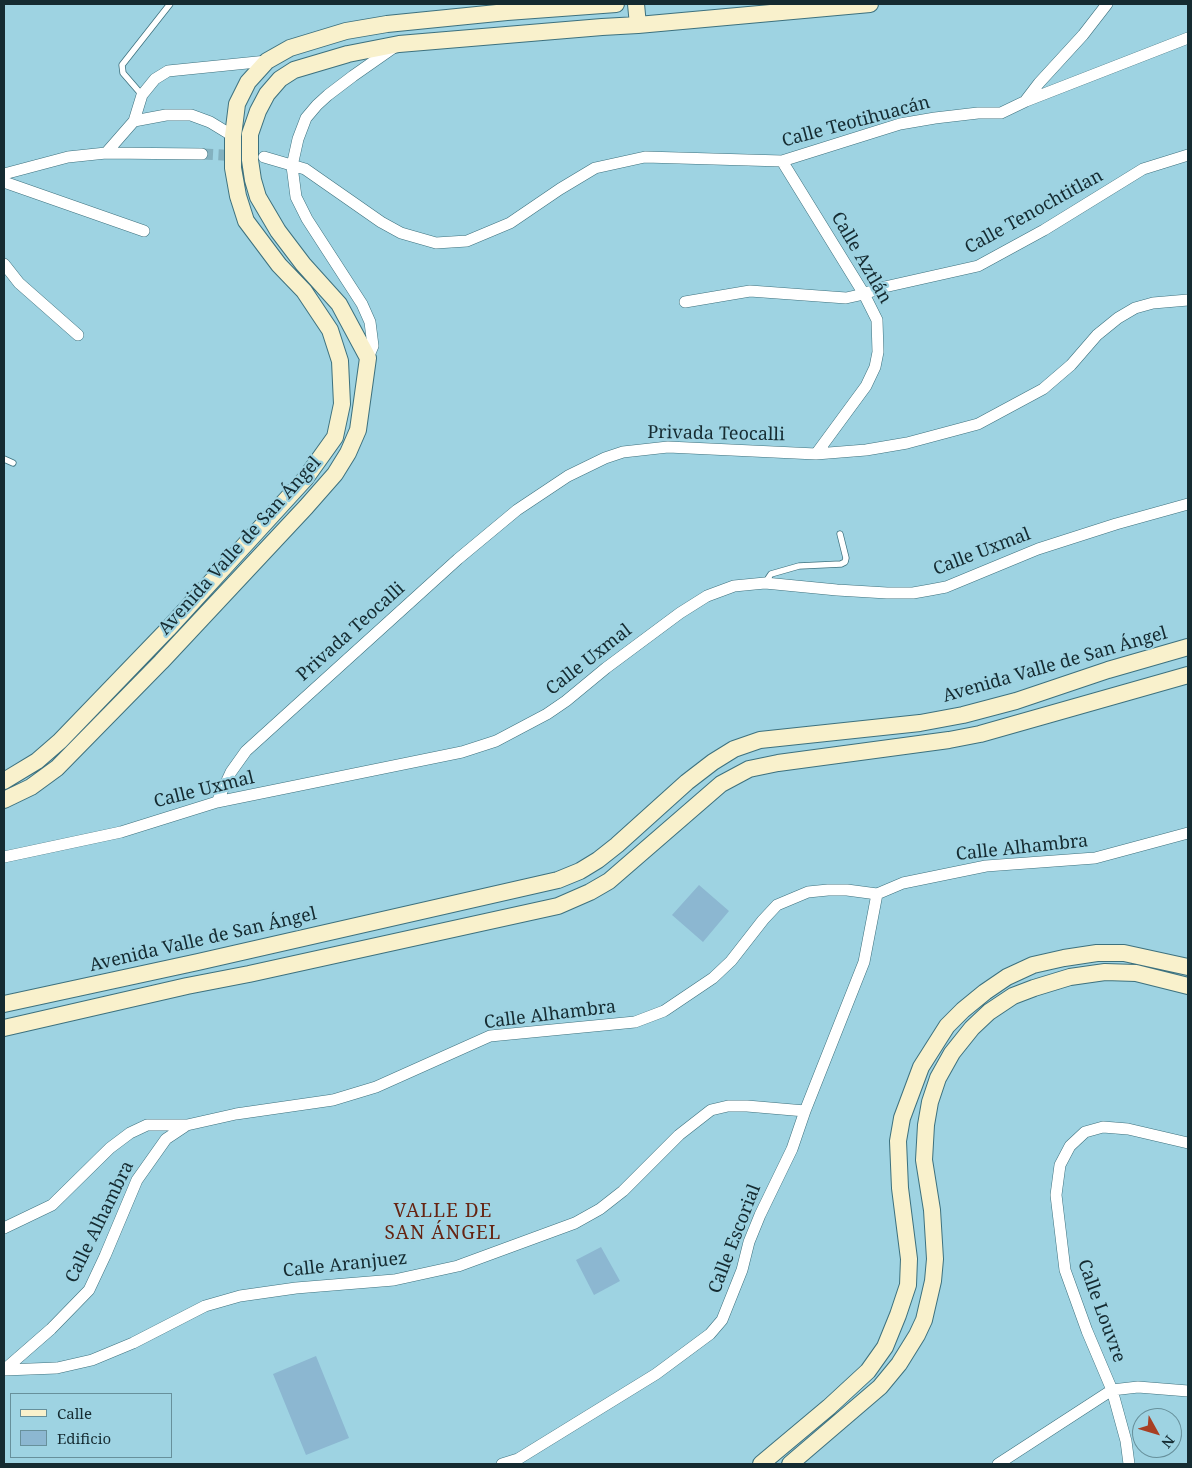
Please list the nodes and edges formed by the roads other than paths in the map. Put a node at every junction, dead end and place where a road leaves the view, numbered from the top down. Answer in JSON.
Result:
{"nodes":[{"id":1,"x":170,"y":4,"type":"edge"},
{"id":2,"x":616,"y":4,"type":"edge"},
{"id":3,"x":636,"y":4,"type":"edge"},
{"id":4,"x":870,"y":4,"type":"edge"},
{"id":5,"x":1107,"y":4,"type":"edge"},
{"id":6,"x":638,"y":25,"type":"junction"},
{"id":7,"x":1188,"y":38,"type":"edge"},
{"id":8,"x":399,"y":44,"type":"junction"},
{"id":9,"x":267,"y":61,"type":"junction"},
{"id":10,"x":248,"y":82,"type":"junction"},
{"id":11,"x":267,"y":94,"type":"junction"},
{"id":12,"x":142,"y":95,"type":"junction"},
{"id":13,"x":1026,"y":101,"type":"junction"},
{"id":14,"x":134,"y":121,"type":"junction"},
{"id":15,"x":232,"y":136,"type":"junction"},
{"id":16,"x":106,"y":152,"type":"junction"},
{"id":17,"x":202,"y":154,"type":"tunnel mouth"},
{"id":18,"x":1188,"y":155,"type":"edge"},
{"id":19,"x":264,"y":157,"type":"dead end"},
{"id":20,"x":782,"y":161,"type":"junction"},
{"id":21,"x":292,"y":166,"type":"junction"},
{"id":22,"x":4,"y":174,"type":"edge"},
{"id":23,"x":4,"y":182,"type":"edge"},
{"id":24,"x":144,"y":231,"type":"dead end"},
{"id":25,"x":4,"y":264,"type":"edge"},
{"id":26,"x":864,"y":294,"type":"junction"},
{"id":27,"x":1188,"y":300,"type":"edge"},
{"id":28,"x":685,"y":302,"type":"dead end"},
{"id":29,"x":78,"y":335,"type":"dead end"},
{"id":30,"x":368,"y":358,"type":"junction"},
{"id":31,"x":342,"y":404,"type":"junction"},
{"id":32,"x":361,"y":409,"type":"junction"},
{"id":33,"x":816,"y":454,"type":"junction"},
{"id":34,"x":4,"y":460,"type":"edge"},
{"id":35,"x":13,"y":463,"type":"dead end"},
{"id":36,"x":1188,"y":504,"type":"edge"},
{"id":37,"x":840,"y":534,"type":"dead end"},
{"id":38,"x":766,"y":583,"type":"junction"},
{"id":39,"x":1188,"y":647,"type":"edge"},
{"id":40,"x":1171,"y":652,"type":"junction"},
{"id":41,"x":1146,"y":659,"type":"junction"},
{"id":42,"x":1182,"y":677,"type":"edge"},
{"id":43,"x":1150,"y":685,"type":"junction"},
{"id":44,"x":60,"y":741,"type":"junction"},
{"id":45,"x":72,"y":753,"type":"junction"},
{"id":46,"x":4,"y":782,"type":"edge"},
{"id":47,"x":4,"y":800,"type":"edge"},
{"id":48,"x":217,"y":802,"type":"junction"},
{"id":49,"x":1188,"y":833,"type":"edge"},
{"id":50,"x":4,"y":857,"type":"edge"},
{"id":51,"x":877,"y":894,"type":"junction"},
{"id":52,"x":1188,"y":967,"type":"edge"},
{"id":53,"x":1188,"y":986,"type":"edge"},
{"id":54,"x":4,"y":1004,"type":"edge"},
{"id":55,"x":4,"y":1028,"type":"edge"},
{"id":56,"x":805,"y":1111,"type":"junction"},
{"id":57,"x":187,"y":1125,"type":"junction"},
{"id":58,"x":1188,"y":1143,"type":"edge"},
{"id":59,"x":4,"y":1228,"type":"edge"},
{"id":60,"x":4,"y":1370,"type":"edge"},
{"id":61,"x":1112,"y":1390,"type":"junction"},
{"id":62,"x":1188,"y":1391,"type":"edge"},
{"id":63,"x":502,"y":1464,"type":"edge"},
{"id":64,"x":761,"y":1464,"type":"edge"},
{"id":65,"x":790,"y":1464,"type":"edge"},
{"id":66,"x":998,"y":1464,"type":"edge"},
{"id":67,"x":1129,"y":1464,"type":"edge"}],
"edges":[{"from":1,"to":12,"type":"lane"},
{"from":2,"to":9,"type":"street","name":"Avenida Valle de San Ángel"},
{"from":3,"to":6,"type":"street"},
{"from":4,"to":6,"type":"street"},
{"from":5,"to":13,"type":"street"},
{"from":6,"to":8,"type":"street"},
{"from":7,"to":13,"type":"street","name":"Calle Teotihuacán"},
{"from":8,"to":11,"type":"street"},
{"from":8,"to":21,"type":"street"},
{"from":9,"to":10,"type":"street","name":"Avenida Valle de San Ángel"},
{"from":9,"to":12,"type":"street"},
{"from":10,"to":11,"type":"street"},
{"from":10,"to":15,"type":"street","name":"Avenida Valle de San Ángel"},
{"from":11,"to":30,"type":"street"},
{"from":12,"to":14,"type":"street"},
{"from":13,"to":20,"type":"street","name":"Calle Teotihuacán"},
{"from":14,"to":15,"type":"street"},
{"from":14,"to":16,"type":"street"},
{"from":15,"to":31,"type":"street","name":"Avenida Valle de San Ángel"},
{"from":16,"to":17,"type":"street"},
{"from":16,"to":22,"type":"street"},
{"from":18,"to":26,"type":"street","name":"Calle Tenochtitlan"},
{"from":19,"to":21,"type":"street","name":"Calle Teotihuacán"},
{"from":20,"to":21,"type":"street","name":"Calle Teotihuacán"},
{"from":20,"to":26,"type":"street","name":"Calle Aztlán"},
{"from":21,"to":30,"type":"street"},
{"from":23,"to":24,"type":"street"},
{"from":25,"to":29,"type":"street"},
{"from":26,"to":28,"type":"street","name":"Calle Tenochtitlan"},
{"from":26,"to":33,"type":"street","name":"Calle Aztlán"},
{"from":27,"to":33,"type":"street","name":"Privada Teocalli"},
{"from":30,"to":32,"type":"street","name":"Avenida Valle de San Ángel"},
{"from":31,"to":32,"type":"street"},
{"from":31,"to":44,"type":"street","name":"Avenida Valle de San Ángel"},
{"from":32,"to":45,"type":"street","name":"Avenida Valle de San Ángel"},
{"from":33,"to":48,"type":"street","name":"Privada Teocalli"},
{"from":34,"to":35,"type":"lane"},
{"from":36,"to":38,"type":"street","name":"Calle Uxmal"},
{"from":37,"to":38,"type":"lane"},
{"from":38,"to":48,"type":"street","name":"Calle Uxmal"},
{"from":39,"to":40,"type":"street","name":"Avenida Valle de San Ángel"},
{"from":40,"to":41,"type":"street","name":"Avenida Valle de San Ángel"},
{"from":40,"to":42,"type":"street"},
{"from":41,"to":43,"type":"street"},
{"from":41,"to":54,"type":"street","name":"Avenida Valle de San Ángel"},
{"from":42,"to":43,"type":"street"},
{"from":43,"to":55,"type":"street"},
{"from":44,"to":45,"type":"street"},
{"from":44,"to":46,"type":"street","name":"Avenida Valle de San Ángel"},
{"from":45,"to":47,"type":"street","name":"Avenida Valle de San Ángel"},
{"from":48,"to":50,"type":"street","name":"Calle Uxmal"},
{"from":49,"to":51,"type":"street","name":"Calle Alhambra"},
{"from":51,"to":56,"type":"street","name":"Calle Escorial"},
{"from":51,"to":57,"type":"street","name":"Calle Alhambra"},
{"from":52,"to":64,"type":"street"},
{"from":53,"to":65,"type":"street"},
{"from":56,"to":60,"type":"street","name":"Calle Aranjuez"},
{"from":56,"to":63,"type":"street","name":"Calle Escorial"},
{"from":57,"to":59,"type":"street"},
{"from":57,"to":60,"type":"street","name":"Calle Alhambra"},
{"from":58,"to":61,"type":"street","name":"Calle Louvre"},
{"from":61,"to":62,"type":"street"},
{"from":61,"to":66,"type":"street"},
{"from":61,"to":67,"type":"street","name":"Calle Louvre"}]}
